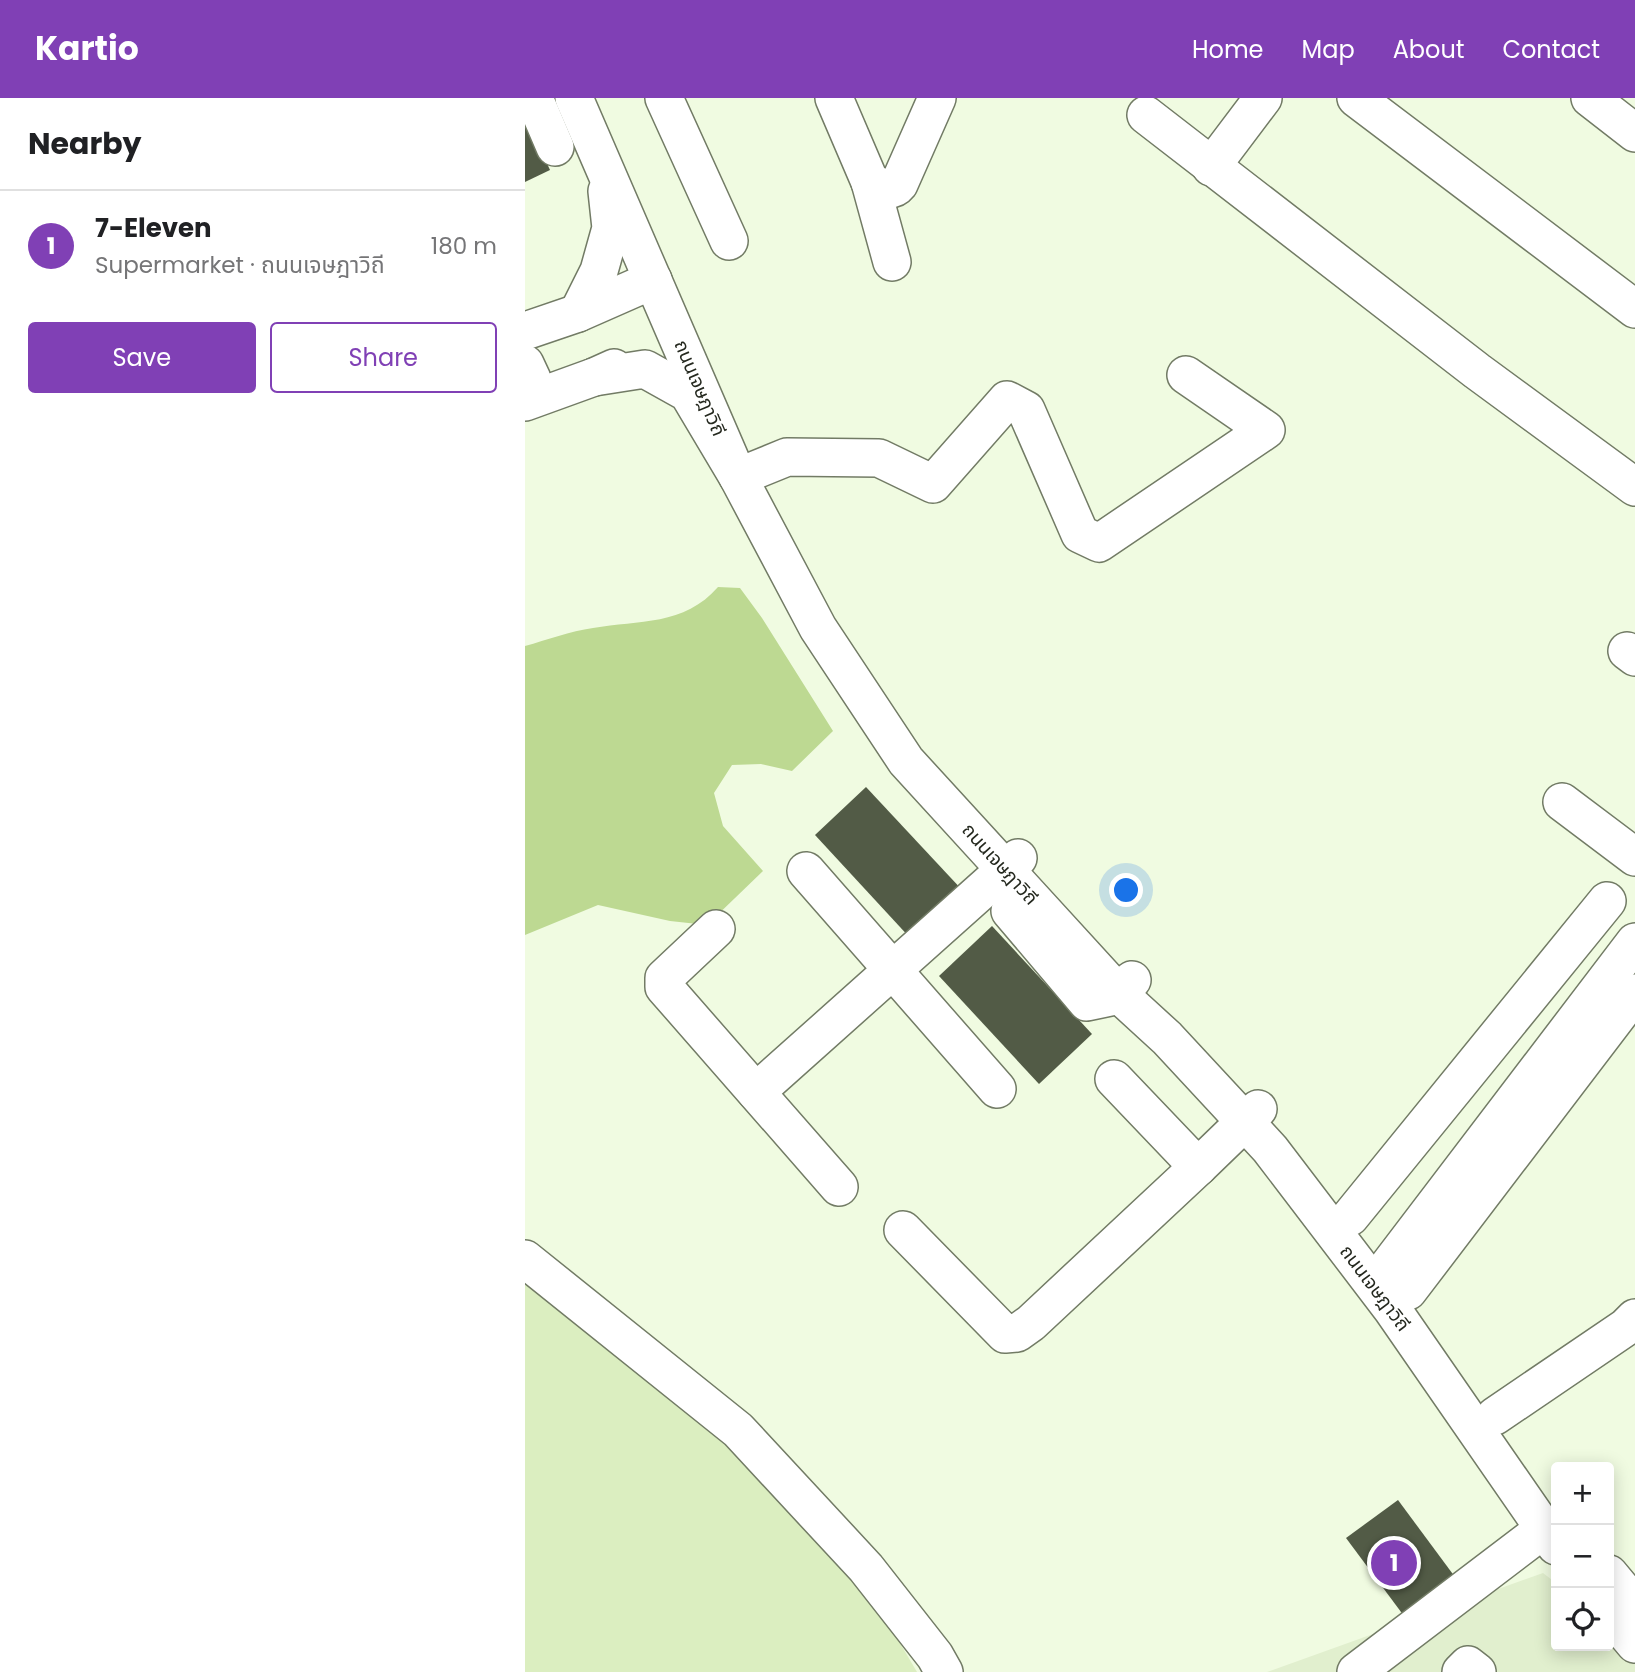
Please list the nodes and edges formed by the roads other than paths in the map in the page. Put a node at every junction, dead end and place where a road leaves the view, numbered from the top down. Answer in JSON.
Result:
{"nodes":[{"id":1,"x":534,"y":98,"type":"edge"},
{"id":2,"x":574,"y":98,"type":"edge"},
{"id":3,"x":595,"y":98,"type":"edge"},
{"id":4,"x":664,"y":98,"type":"edge"},
{"id":5,"x":834,"y":98,"type":"edge"},
{"id":6,"x":937,"y":98,"type":"edge"},
{"id":7,"x":1263,"y":98,"type":"edge"},
{"id":8,"x":1356,"y":98,"type":"edge"},
{"id":9,"x":1590,"y":98,"type":"edge"},
{"id":10,"x":1146,"y":115,"type":"dead end"},
{"id":11,"x":1635,"y":132,"type":"edge"},
{"id":12,"x":555,"y":147,"type":"dead end"},
{"id":13,"x":1211,"y":167,"type":"junction"},
{"id":14,"x":605,"y":170,"type":"junction"},
{"id":15,"x":870,"y":182,"type":"junction"},
{"id":16,"x":729,"y":241,"type":"dead end"},
{"id":17,"x":893,"y":262,"type":"dead end"},
{"id":18,"x":653,"y":281,"type":"junction"},
{"id":19,"x":1635,"y":309,"type":"edge"},
{"id":20,"x":578,"y":313,"type":"junction"},
{"id":21,"x":525,"y":331,"type":"edge"},
{"id":22,"x":677,"y":334,"type":"junction"},
{"id":23,"x":525,"y":364,"type":"edge"},
{"id":24,"x":1186,"y":375,"type":"dead end"},
{"id":25,"x":594,"y":377,"type":"junction"},
{"id":26,"x":525,"y":392,"type":"edge"},
{"id":27,"x":525,"y":402,"type":"edge"},
{"id":28,"x":746,"y":473,"type":"junction"},
{"id":29,"x":1635,"y":486,"type":"edge"},
{"id":30,"x":1562,"y":802,"type":"dead end"},
{"id":31,"x":1635,"y":857,"type":"edge"},
{"id":32,"x":806,"y":871,"type":"dead end"},
{"id":33,"x":1003,"y":871,"type":"junction"},
{"id":34,"x":1607,"y":901,"type":"dead end"},
{"id":35,"x":716,"y":929,"type":"dead end"},
{"id":36,"x":1635,"y":942,"type":"edge"},
{"id":37,"x":893,"y":970,"type":"junction"},
{"id":38,"x":1635,"y":993,"type":"edge"},
{"id":39,"x":1586,"y":1031,"type":"junction"},
{"id":40,"x":1114,"y":1079,"type":"dead end"},
{"id":41,"x":997,"y":1089,"type":"dead end"},
{"id":42,"x":756,"y":1092,"type":"junction"},
{"id":43,"x":1252,"y":1115,"type":"junction"},
{"id":44,"x":1198,"y":1167,"type":"junction"},
{"id":45,"x":839,"y":1187,"type":"dead end"},
{"id":46,"x":1350,"y":1217,"type":"junction"},
{"id":47,"x":903,"y":1230,"type":"dead end"},
{"id":48,"x":525,"y":1259,"type":"edge"},
{"id":49,"x":1398,"y":1278,"type":"junction"},
{"id":50,"x":1635,"y":1318,"type":"edge"},
{"id":51,"x":1495,"y":1416,"type":"junction"},
{"id":52,"x":1551,"y":1525,"type":"edge"},
{"id":53,"x":1551,"y":1526,"type":"edge"},
{"id":54,"x":1551,"y":1528,"type":"edge"},
{"id":55,"x":1614,"y":1580,"type":"edge"},
{"id":56,"x":1635,"y":1605,"type":"edge"},
{"id":57,"x":1614,"y":1619,"type":"edge"},
{"id":58,"x":1635,"y":1644,"type":"edge"},
{"id":59,"x":1635,"y":1665,"type":"edge"},
{"id":60,"x":944,"y":1672,"type":"edge"},
{"id":61,"x":1356,"y":1672,"type":"edge"},
{"id":62,"x":1461,"y":1672,"type":"edge"},
{"id":63,"x":1477,"y":1672,"type":"edge"},
{"id":64,"x":1631,"y":1672,"type":"edge"}],
"edges":[{"from":1,"to":12,"type":"street"},
{"from":2,"to":14,"type":"street","name":"ถนนเจษฎาวิถี"},
{"from":3,"to":28,"type":"street","name":"ถนนเจษฎาวิถี"},
{"from":4,"to":16,"type":"street"},
{"from":5,"to":15,"type":"street"},
{"from":6,"to":15,"type":"street"},
{"from":7,"to":13,"type":"street"},
{"from":8,"to":19,"type":"street"},
{"from":9,"to":11,"type":"street"},
{"from":10,"to":13,"type":"street"},
{"from":13,"to":29,"type":"street"},
{"from":14,"to":18,"type":"street","name":"ถนนเจษฎาวิถี"},
{"from":14,"to":20,"type":"street"},
{"from":15,"to":17,"type":"street"},
{"from":18,"to":20,"type":"street"},
{"from":18,"to":22,"type":"street","name":"ถนนเจษฎาวิถี"},
{"from":20,"to":21,"type":"street"},
{"from":22,"to":25,"type":"street"},
{"from":22,"to":28,"type":"street","name":"ถนนเจษฎาวิถี"},
{"from":23,"to":26,"type":"street"},
{"from":24,"to":28,"type":"street"},
{"from":25,"to":27,"type":"street"},
{"from":25,"to":28,"type":"street"},
{"from":28,"to":33,"type":"street","name":"ถนนเจษฎาวิถี"},
{"from":30,"to":31,"type":"street"},
{"from":32,"to":37,"type":"street"},
{"from":33,"to":37,"type":"street"},
{"from":33,"to":43,"type":"street","name":"ถนนเจษฎาวิถี"},
{"from":34,"to":46,"type":"street"},
{"from":35,"to":42,"type":"street"},
{"from":36,"to":39,"type":"street"},
{"from":37,"to":41,"type":"street"},
{"from":37,"to":42,"type":"street"},
{"from":38,"to":39,"type":"street"},
{"from":39,"to":49,"type":"street"},
{"from":40,"to":44,"type":"street"},
{"from":42,"to":45,"type":"street"},
{"from":43,"to":44,"type":"street"},
{"from":43,"to":46,"type":"street","name":"ถนนเจษฎาวิถี"},
{"from":43,"to":53,"type":"street","name":"ถนนเจษฎาวิถี"},
{"from":44,"to":47,"type":"street"},
{"from":46,"to":49,"type":"street","name":"ถนนเจษฎาวิถี"},
{"from":48,"to":60,"type":"street"},
{"from":49,"to":51,"type":"street","name":"ถนนเจษฎาวิถี"},
{"from":50,"to":51,"type":"street"},
{"from":51,"to":52,"type":"street","name":"ถนนเจษฎาวิถี"},
{"from":54,"to":61,"type":"street"},
{"from":55,"to":56,"type":"street"},
{"from":57,"to":58,"type":"street"},
{"from":59,"to":64,"type":"street"},
{"from":62,"to":63,"type":"street"}]}
